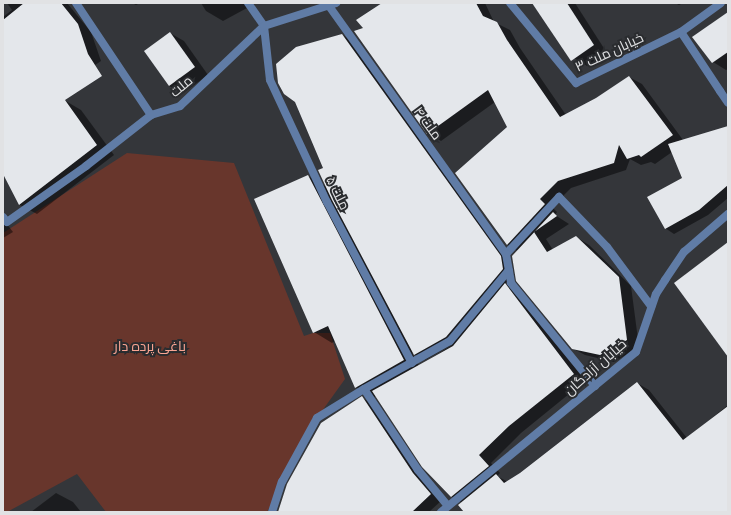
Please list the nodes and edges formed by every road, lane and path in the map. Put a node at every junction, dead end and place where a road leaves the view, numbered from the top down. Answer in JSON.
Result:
{"nodes":[{"id":1,"x":76,"y":3,"type":"edge"},
{"id":2,"x":248,"y":3,"type":"edge"},
{"id":3,"x":510,"y":3,"type":"edge"},
{"id":4,"x":721,"y":3,"type":"edge"},
{"id":5,"x":332,"y":5,"type":"edge"},
{"id":6,"x":264,"y":26,"type":"junction"},
{"id":7,"x":681,"y":32,"type":"junction"},
{"id":8,"x":728,"y":103,"type":"edge"},
{"id":9,"x":151,"y":115,"type":"junction"},
{"id":10,"x":728,"y":214,"type":"edge"},
{"id":11,"x":3,"y":217,"type":"edge"},
{"id":12,"x":506,"y":254,"type":"junction"},
{"id":13,"x":509,"y":270,"type":"junction"},
{"id":14,"x":651,"y":306,"type":"junction"},
{"id":15,"x":412,"y":363,"type":"junction"},
{"id":16,"x":594,"y":386,"type":"junction"},
{"id":17,"x":364,"y":389,"type":"junction"},
{"id":18,"x":448,"y":506,"type":"junction"},
{"id":19,"x":272,"y":512,"type":"edge"},
{"id":20,"x":441,"y":512,"type":"edge"}],
"edges":[{"from":1,"to":9,"type":"street"},
{"from":2,"to":6,"type":"street"},
{"from":3,"to":7,"type":"street","name":"خیابان ملت ۳"},
{"from":4,"to":7,"type":"street"},
{"from":5,"to":6,"type":"street"},
{"from":5,"to":12,"type":"street","name":"ملت ۴"},
{"from":6,"to":9,"type":"street","name":"ملت"},
{"from":6,"to":15,"type":"street","name":"ملت ۵"},
{"from":7,"to":8,"type":"street"},
{"from":9,"to":11,"type":"street","name":"ملت"},
{"from":10,"to":14,"type":"street","name":"خیابان آزادگان"},
{"from":12,"to":13,"type":"street"},
{"from":12,"to":14,"type":"street"},
{"from":13,"to":15,"type":"street"},
{"from":13,"to":16,"type":"street"},
{"from":14,"to":16,"type":"street","name":"خیابان آزادگان"},
{"from":15,"to":17,"type":"street"},
{"from":16,"to":18,"type":"street","name":"خیابان آزادگان"},
{"from":17,"to":18,"type":"street"},
{"from":17,"to":19,"type":"street"},
{"from":18,"to":20,"type":"street","name":"خیابان آزادگان"}]}
